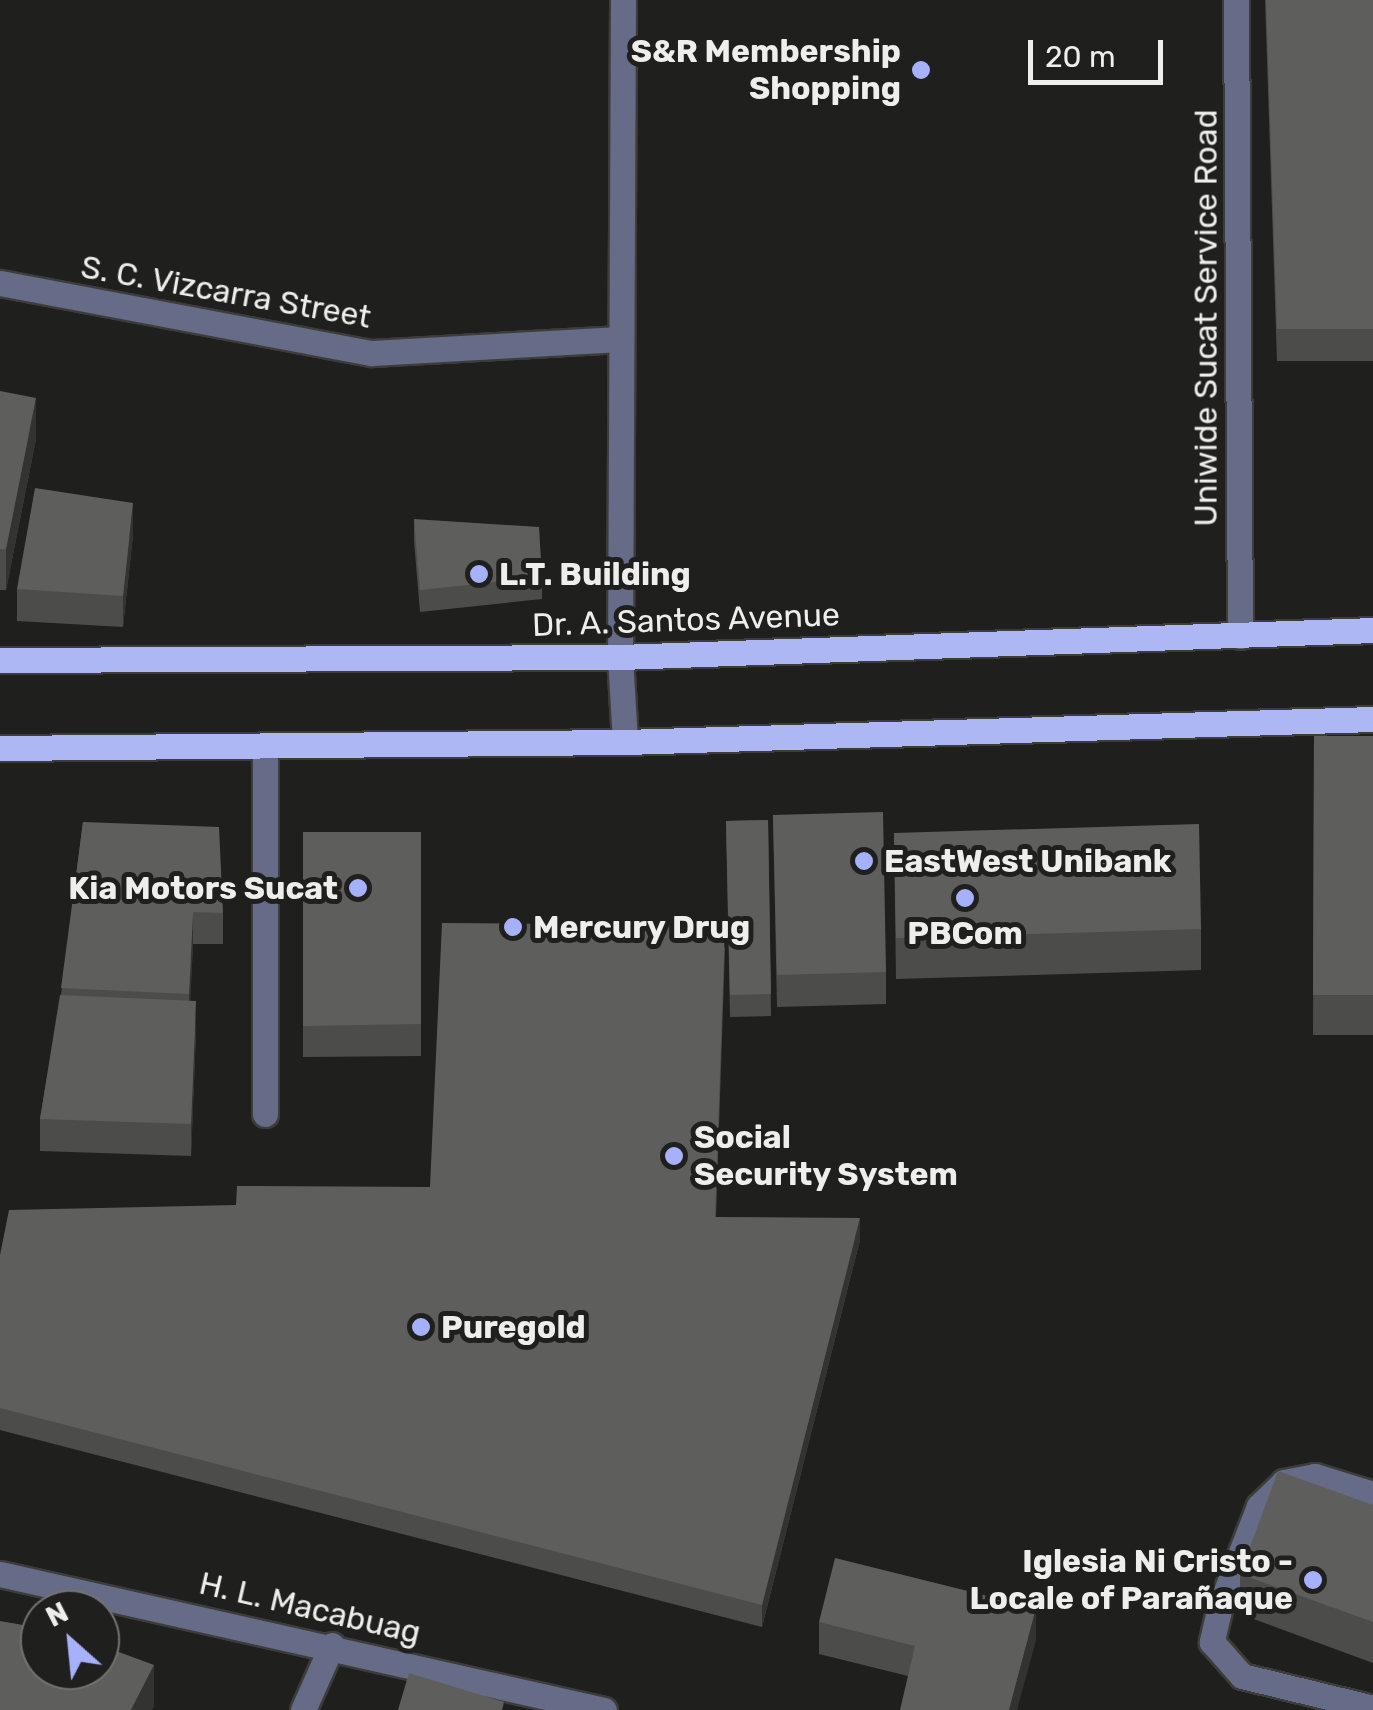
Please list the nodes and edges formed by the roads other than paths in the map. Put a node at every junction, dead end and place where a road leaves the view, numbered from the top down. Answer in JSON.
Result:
{"nodes":[{"id":1,"x":623,"y":0,"type":"edge"},
{"id":2,"x":1236,"y":0,"type":"edge"},
{"id":3,"x":0,"y":283,"type":"edge"},
{"id":4,"x":622,"y":339,"type":"junction"},
{"id":5,"x":1373,"y":630,"type":"edge"},
{"id":6,"x":1240,"y":636,"type":"junction"},
{"id":7,"x":620,"y":656,"type":"junction"},
{"id":8,"x":0,"y":660,"type":"edge"},
{"id":9,"x":1373,"y":719,"type":"edge"},
{"id":10,"x":625,"y":742,"type":"junction"},
{"id":11,"x":265,"y":746,"type":"junction"},
{"id":12,"x":0,"y":748,"type":"edge"},
{"id":13,"x":265,"y":1114,"type":"dead end"},
{"id":14,"x":1373,"y":1494,"type":"edge"},
{"id":15,"x":0,"y":1574,"type":"edge"},
{"id":16,"x":332,"y":1645,"type":"junction"},
{"id":17,"x":1373,"y":1708,"type":"edge"},
{"id":18,"x":303,"y":1710,"type":"edge"},
{"id":19,"x":604,"y":1710,"type":"edge"}],
"edges":[{"from":1,"to":4,"type":"street"},
{"from":2,"to":6,"type":"street","name":"Uniwide Sucat Service Road"},
{"from":3,"to":4,"type":"street","name":"S. C. Vizcarra Street"},
{"from":4,"to":7,"type":"street"},
{"from":5,"to":6,"type":"main road","name":"Dr. A. Santos Avenue"},
{"from":6,"to":7,"type":"main road","name":"Dr. A. Santos Avenue"},
{"from":7,"to":8,"type":"main road","name":"Dr. A. Santos Avenue"},
{"from":7,"to":10,"type":"street"},
{"from":9,"to":10,"type":"main road"},
{"from":10,"to":11,"type":"main road"},
{"from":11,"to":12,"type":"main road"},
{"from":11,"to":13,"type":"street"},
{"from":14,"to":17,"type":"street"},
{"from":15,"to":16,"type":"street","name":"H. L. Macabuag"},
{"from":16,"to":18,"type":"street"},
{"from":16,"to":19,"type":"street","name":"H. L. Macabuag"}]}
